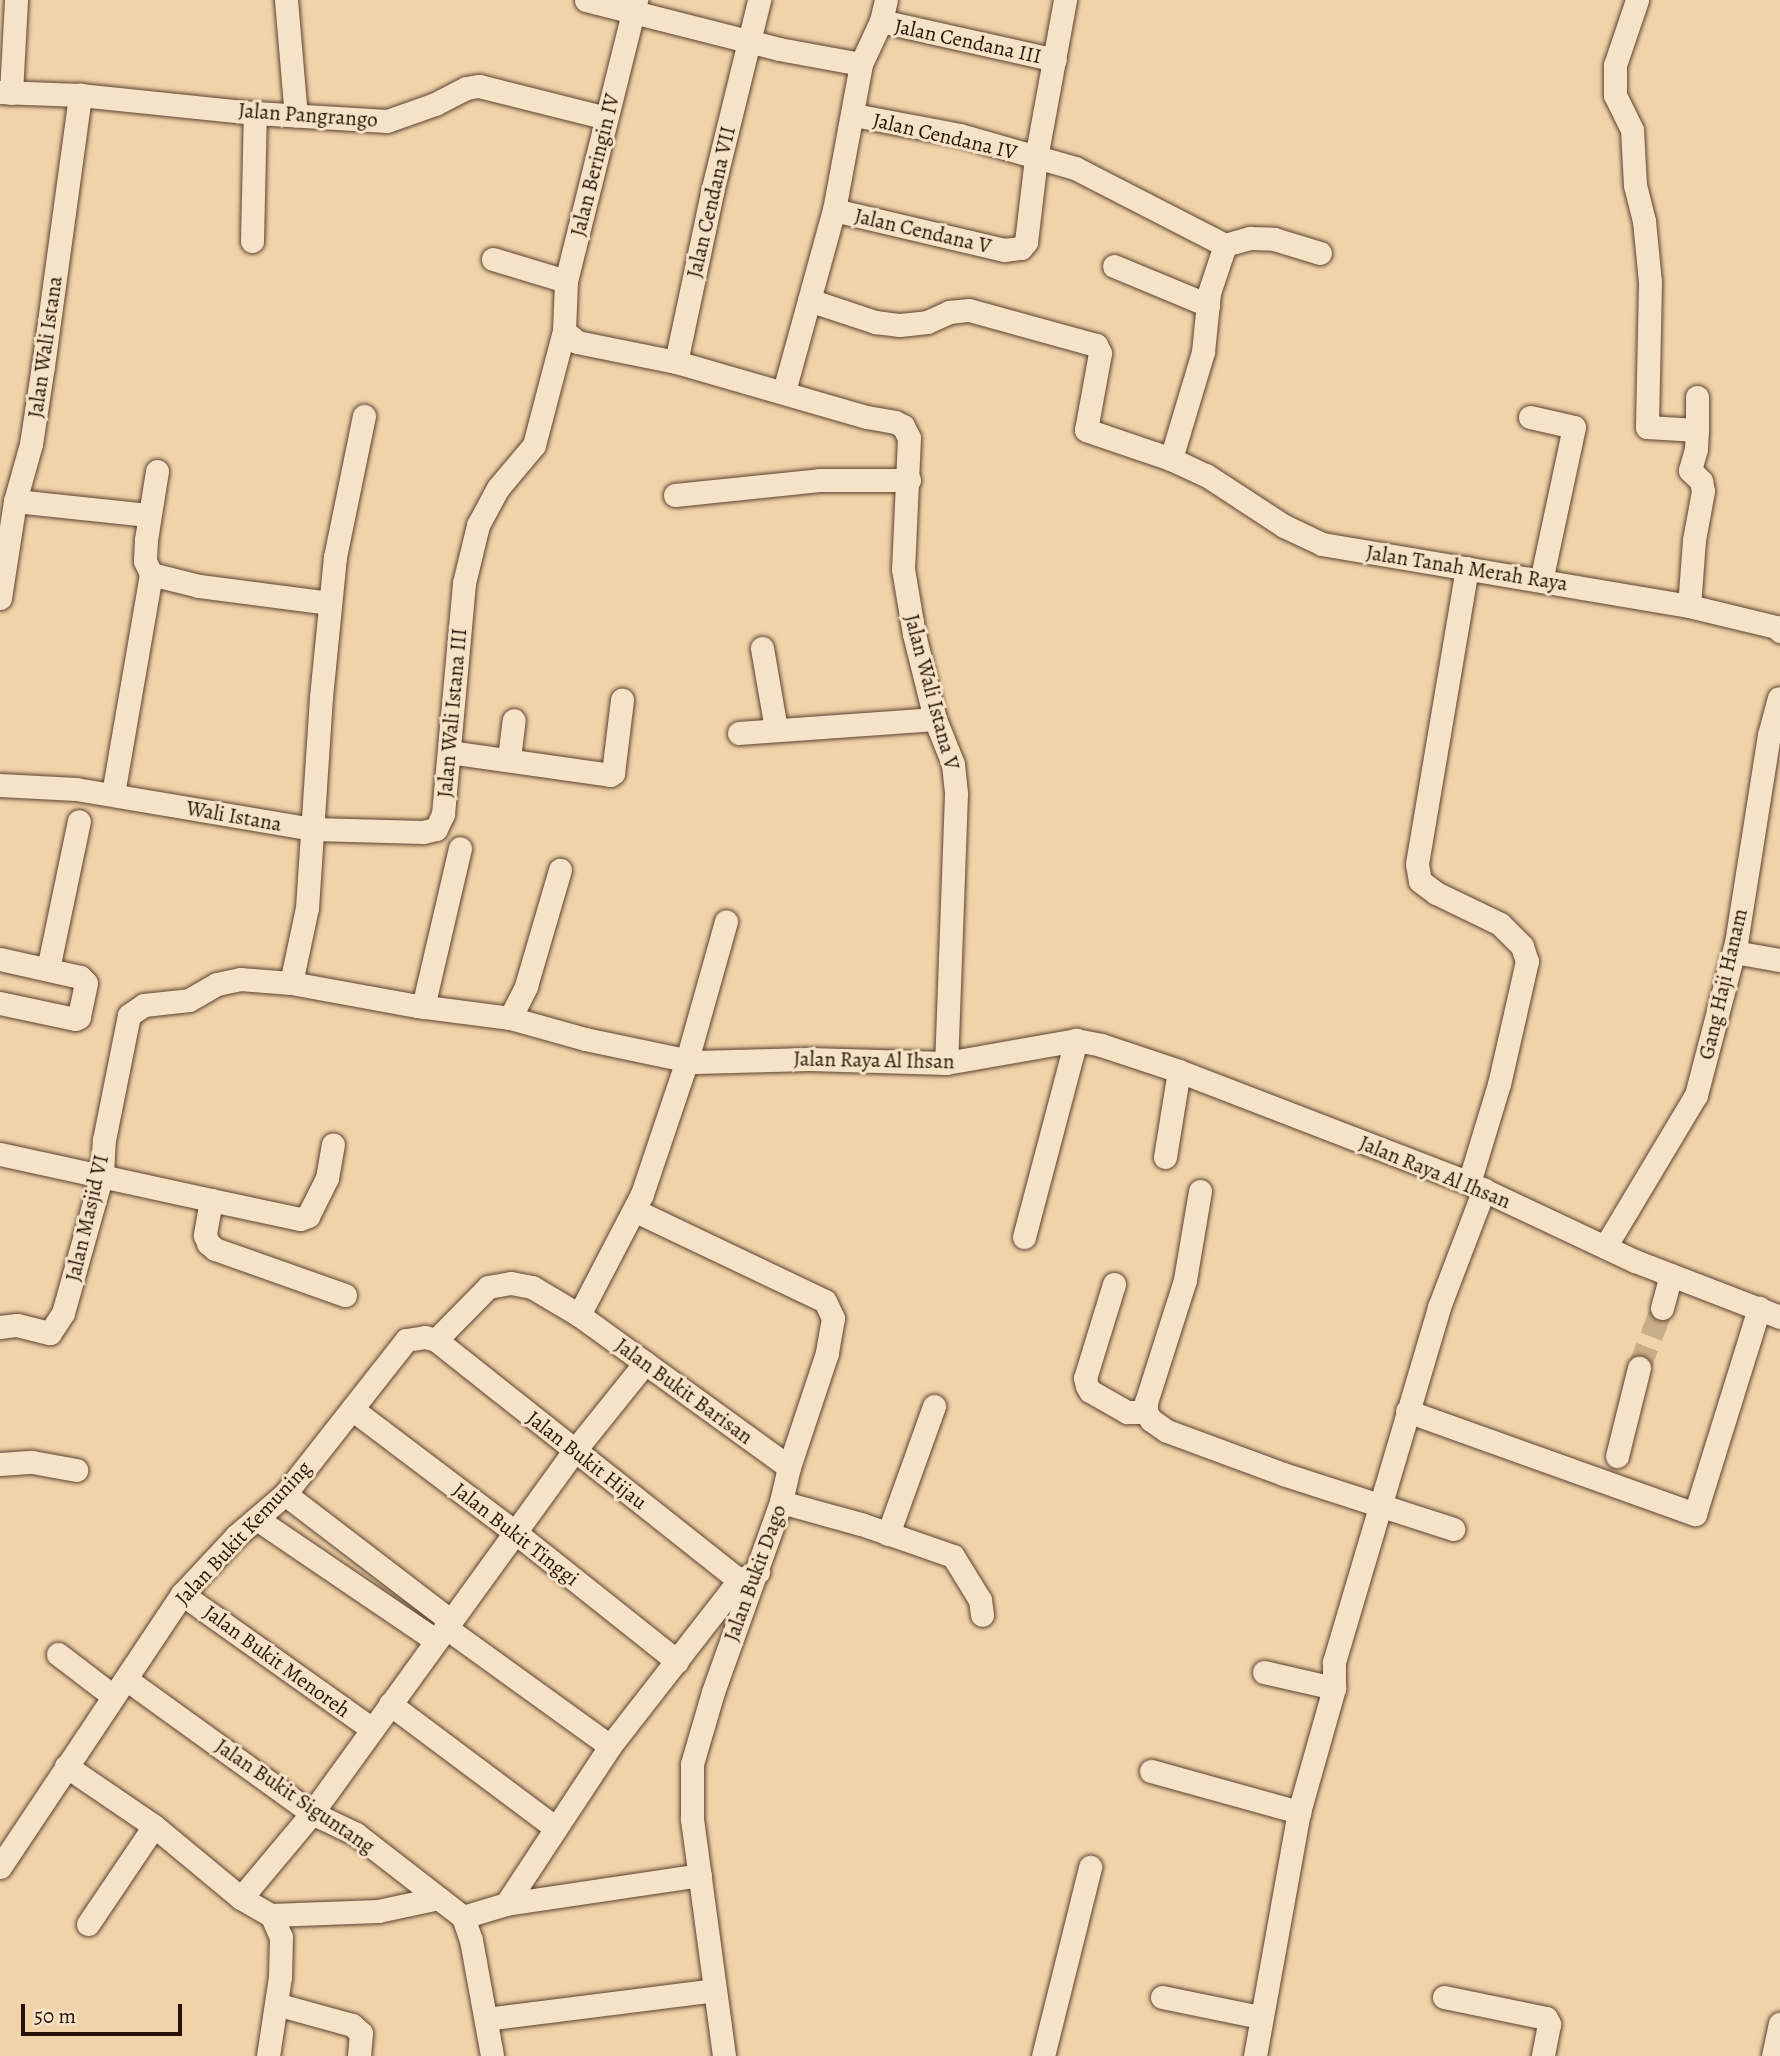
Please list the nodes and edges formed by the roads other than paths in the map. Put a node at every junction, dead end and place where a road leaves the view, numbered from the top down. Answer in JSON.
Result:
{"nodes":[{"id":1,"x":16,"y":0,"type":"edge"},
{"id":2,"x":286,"y":0,"type":"edge"},
{"id":3,"x":586,"y":0,"type":"edge"},
{"id":4,"x":759,"y":0,"type":"edge"},
{"id":5,"x":1065,"y":0,"type":"edge"},
{"id":6,"x":1637,"y":0,"type":"edge"},
{"id":7,"x":635,"y":5,"type":"edge"},
{"id":8,"x":884,"y":11,"type":"edge"},
{"id":9,"x":749,"y":42,"type":"junction"},
{"id":10,"x":1055,"y":60,"type":"junction"},
{"id":11,"x":861,"y":64,"type":"junction"},
{"id":12,"x":6,"y":93,"type":"edge"},
{"id":13,"x":80,"y":95,"type":"junction"},
{"id":14,"x":255,"y":113,"type":"junction"},
{"id":15,"x":854,"y":115,"type":"junction"},
{"id":16,"x":296,"y":116,"type":"junction"},
{"id":17,"x":606,"y":118,"type":"junction"},
{"id":18,"x":1036,"y":158,"type":"junction"},
{"id":19,"x":834,"y":210,"type":"junction"},
{"id":20,"x":252,"y":241,"type":"dead end"},
{"id":21,"x":1225,"y":245,"type":"junction"},
{"id":22,"x":1320,"y":253,"type":"dead end"},
{"id":23,"x":492,"y":259,"type":"dead end"},
{"id":24,"x":1114,"y":266,"type":"dead end"},
{"id":25,"x":566,"y":281,"type":"junction"},
{"id":26,"x":809,"y":300,"type":"junction"},
{"id":27,"x":1208,"y":305,"type":"junction"},
{"id":28,"x":564,"y":331,"type":"junction"},
{"id":29,"x":676,"y":362,"type":"junction"},
{"id":30,"x":784,"y":391,"type":"junction"},
{"id":31,"x":1697,"y":397,"type":"dead end"},
{"id":32,"x":364,"y":416,"type":"dead end"},
{"id":33,"x":1530,"y":417,"type":"dead end"},
{"id":34,"x":1697,"y":430,"type":"junction"},
{"id":35,"x":1171,"y":459,"type":"junction"},
{"id":36,"x":157,"y":471,"type":"dead end"},
{"id":37,"x":909,"y":480,"type":"junction"},
{"id":38,"x":675,"y":495,"type":"dead end"},
{"id":39,"x":15,"y":501,"type":"junction"},
{"id":40,"x":148,"y":515,"type":"junction"},
{"id":41,"x":1467,"y":568,"type":"junction"},
{"id":42,"x":151,"y":575,"type":"junction"},
{"id":43,"x":1542,"y":580,"type":"junction"},
{"id":44,"x":0,"y":598,"type":"edge"},
{"id":45,"x":330,"y":603,"type":"junction"},
{"id":46,"x":1689,"y":606,"type":"junction"},
{"id":47,"x":1780,"y":631,"type":"edge"},
{"id":48,"x":762,"y":648,"type":"dead end"},
{"id":49,"x":1780,"y":695,"type":"edge"},
{"id":50,"x":622,"y":700,"type":"dead end"},
{"id":51,"x":935,"y":719,"type":"junction"},
{"id":52,"x":514,"y":720,"type":"dead end"},
{"id":53,"x":776,"y":729,"type":"junction"},
{"id":54,"x":739,"y":733,"type":"dead end"},
{"id":55,"x":449,"y":752,"type":"junction"},
{"id":56,"x":509,"y":758,"type":"junction"},
{"id":57,"x":0,"y":785,"type":"edge"},
{"id":58,"x":113,"y":794,"type":"junction"},
{"id":59,"x":79,"y":821,"type":"dead end"},
{"id":60,"x":313,"y":829,"type":"junction"},
{"id":61,"x":460,"y":848,"type":"dead end"},
{"id":62,"x":560,"y":870,"type":"dead end"},
{"id":63,"x":726,"y":921,"type":"dead end"},
{"id":64,"x":1734,"y":952,"type":"junction"},
{"id":65,"x":0,"y":959,"type":"edge"},
{"id":66,"x":1780,"y":960,"type":"edge"},
{"id":67,"x":48,"y":969,"type":"junction"},
{"id":68,"x":291,"y":983,"type":"junction"},
{"id":69,"x":0,"y":1003,"type":"edge"},
{"id":70,"x":423,"y":1007,"type":"junction"},
{"id":71,"x":136,"y":1009,"type":"joint"},
{"id":72,"x":510,"y":1018,"type":"junction"},
{"id":73,"x":1076,"y":1040,"type":"junction"},
{"id":74,"x":691,"y":1061,"type":"junction"},
{"id":75,"x":946,"y":1063,"type":"junction"},
{"id":76,"x":1180,"y":1071,"type":"junction"},
{"id":77,"x":333,"y":1145,"type":"dead end"},
{"id":78,"x":0,"y":1154,"type":"edge"},
{"id":79,"x":1165,"y":1157,"type":"dead end"},
{"id":80,"x":102,"y":1174,"type":"junction"},
{"id":81,"x":1476,"y":1186,"type":"junction"},
{"id":82,"x":1200,"y":1191,"type":"dead end"},
{"id":83,"x":211,"y":1200,"type":"junction"},
{"id":84,"x":636,"y":1211,"type":"junction"},
{"id":85,"x":1024,"y":1237,"type":"dead end"},
{"id":86,"x":1605,"y":1247,"type":"junction"},
{"id":87,"x":1671,"y":1275,"type":"junction"},
{"id":88,"x":1114,"y":1284,"type":"dead end"},
{"id":89,"x":345,"y":1295,"type":"dead end"},
{"id":90,"x":1662,"y":1308,"type":"tunnel mouth"},
{"id":91,"x":1770,"y":1313,"type":"edge"},
{"id":92,"x":579,"y":1315,"type":"junction"},
{"id":93,"x":0,"y":1327,"type":"edge"},
{"id":94,"x":436,"y":1340,"type":"junction"},
{"id":95,"x":645,"y":1363,"type":"junction"},
{"id":96,"x":1639,"y":1368,"type":"tunnel mouth"},
{"id":97,"x":934,"y":1406,"type":"dead end"},
{"id":98,"x":352,"y":1409,"type":"junction"},
{"id":99,"x":1407,"y":1411,"type":"junction"},
{"id":100,"x":1146,"y":1412,"type":"junction"},
{"id":101,"x":575,"y":1450,"type":"junction"},
{"id":102,"x":1617,"y":1456,"type":"dead end"},
{"id":103,"x":0,"y":1464,"type":"edge"},
{"id":104,"x":789,"y":1467,"type":"junction"},
{"id":105,"x":76,"y":1470,"type":"dead end"},
{"id":106,"x":285,"y":1494,"type":"junction"},
{"id":107,"x":781,"y":1502,"type":"junction"},
{"id":108,"x":1379,"y":1503,"type":"junction"},
{"id":109,"x":257,"y":1519,"type":"junction"},
{"id":110,"x":1453,"y":1529,"type":"dead end"},
{"id":111,"x":516,"y":1533,"type":"junction"},
{"id":112,"x":888,"y":1534,"type":"junction"},
{"id":113,"x":748,"y":1576,"type":"junction"},
{"id":114,"x":181,"y":1594,"type":"junction"},
{"id":115,"x":982,"y":1615,"type":"dead end"},
{"id":116,"x":443,"y":1629,"type":"junction"},
{"id":117,"x":58,"y":1654,"type":"dead end"},
{"id":118,"x":677,"y":1661,"type":"junction"},
{"id":119,"x":1264,"y":1672,"type":"dead end"},
{"id":120,"x":119,"y":1687,"type":"junction"},
{"id":121,"x":1334,"y":1688,"type":"junction"},
{"id":122,"x":390,"y":1704,"type":"junction"},
{"id":123,"x":372,"y":1729,"type":"junction"},
{"id":124,"x":610,"y":1746,"type":"junction"},
{"id":125,"x":66,"y":1766,"type":"junction"},
{"id":126,"x":1151,"y":1771,"type":"dead end"},
{"id":127,"x":1299,"y":1812,"type":"junction"},
{"id":128,"x":312,"y":1813,"type":"junction"},
{"id":129,"x":154,"y":1826,"type":"junction"},
{"id":130,"x":556,"y":1828,"type":"junction"},
{"id":131,"x":0,"y":1867,"type":"edge"},
{"id":132,"x":1090,"y":1867,"type":"dead end"},
{"id":133,"x":700,"y":1875,"type":"junction"},
{"id":134,"x":242,"y":1898,"type":"junction"},
{"id":135,"x":439,"y":1898,"type":"junction"},
{"id":136,"x":506,"y":1904,"type":"junction"},
{"id":137,"x":271,"y":1915,"type":"junction"},
{"id":138,"x":463,"y":1917,"type":"junction"},
{"id":139,"x":88,"y":1924,"type":"dead end"},
{"id":140,"x":714,"y":1990,"type":"junction"},
{"id":141,"x":1162,"y":1997,"type":"dead end"},
{"id":142,"x":1444,"y":1997,"type":"dead end"},
{"id":143,"x":276,"y":2004,"type":"junction"},
{"id":144,"x":1261,"y":2017,"type":"junction"},
{"id":145,"x":486,"y":2019,"type":"junction"},
{"id":146,"x":1780,"y":2024,"type":"edge"},
{"id":147,"x":268,"y":2056,"type":"edge"},
{"id":148,"x":359,"y":2056,"type":"edge"},
{"id":149,"x":492,"y":2056,"type":"edge"},
{"id":150,"x":724,"y":2056,"type":"edge"},
{"id":151,"x":1043,"y":2056,"type":"edge"},
{"id":152,"x":1255,"y":2056,"type":"edge"},
{"id":153,"x":1543,"y":2056,"type":"edge"},
{"id":154,"x":1773,"y":2056,"type":"edge"}],
"edges":[{"from":1,"to":12,"type":"street"},
{"from":2,"to":16,"type":"street"},
{"from":3,"to":7,"type":"street"},
{"from":4,"to":9,"type":"street","name":"Jalan Cendana VII"},
{"from":5,"to":10,"type":"street"},
{"from":6,"to":34,"type":"street"},
{"from":7,"to":9,"type":"street"},
{"from":7,"to":17,"type":"street","name":"Jalan Beringin IV"},
{"from":8,"to":10,"type":"street","name":"Jalan Cendana III"},
{"from":8,"to":11,"type":"street"},
{"from":9,"to":11,"type":"street"},
{"from":9,"to":29,"type":"street","name":"Jalan Cendana VII"},
{"from":10,"to":18,"type":"street"},
{"from":11,"to":15,"type":"street"},
{"from":12,"to":13,"type":"street","name":"Jalan Pangrango"},
{"from":13,"to":14,"type":"street","name":"Jalan Pangrango"},
{"from":13,"to":39,"type":"street","name":"Jalan Wali Istana"},
{"from":14,"to":16,"type":"street","name":"Jalan Pangrango"},
{"from":14,"to":20,"type":"street"},
{"from":15,"to":18,"type":"street","name":"Jalan Cendana IV"},
{"from":15,"to":19,"type":"street"},
{"from":16,"to":17,"type":"street","name":"Jalan Pangrango"},
{"from":17,"to":25,"type":"street","name":"Jalan Beringin IV"},
{"from":18,"to":19,"type":"street","name":"Jalan Cendana V"},
{"from":18,"to":21,"type":"street","name":"Jalan Cendana IV"},
{"from":19,"to":26,"type":"street"},
{"from":21,"to":22,"type":"street"},
{"from":21,"to":27,"type":"street"},
{"from":23,"to":25,"type":"street"},
{"from":24,"to":27,"type":"street"},
{"from":25,"to":28,"type":"street","name":"Jalan Beringin IV"},
{"from":26,"to":30,"type":"street"},
{"from":26,"to":35,"type":"street","name":"Jalan Tanah Merah Raya"},
{"from":27,"to":35,"type":"street"},
{"from":28,"to":29,"type":"street","name":"Jalan Wali Istana V"},
{"from":28,"to":55,"type":"street","name":"Jalan Wali Istana III"},
{"from":29,"to":30,"type":"street","name":"Jalan Wali Istana V"},
{"from":30,"to":37,"type":"street","name":"Jalan Wali Istana V"},
{"from":31,"to":34,"type":"street"},
{"from":32,"to":45,"type":"street"},
{"from":33,"to":43,"type":"street"},
{"from":34,"to":46,"type":"street"},
{"from":35,"to":41,"type":"street","name":"Jalan Tanah Merah Raya"},
{"from":36,"to":40,"type":"street"},
{"from":37,"to":38,"type":"street"},
{"from":37,"to":51,"type":"street","name":"Jalan Wali Istana V"},
{"from":39,"to":40,"type":"street"},
{"from":39,"to":44,"type":"street","name":"Jalan Wali Istana"},
{"from":40,"to":42,"type":"street"},
{"from":41,"to":43,"type":"street","name":"Jalan Tanah Merah Raya"},
{"from":41,"to":81,"type":"street"},
{"from":42,"to":45,"type":"street"},
{"from":42,"to":58,"type":"street"},
{"from":43,"to":46,"type":"street","name":"Jalan Tanah Merah Raya"},
{"from":45,"to":60,"type":"street"},
{"from":46,"to":47,"type":"street","name":"Jalan Tanah Merah Raya"},
{"from":48,"to":53,"type":"street"},
{"from":49,"to":64,"type":"street","name":"Gang Haji Hanam"},
{"from":50,"to":56,"type":"street"},
{"from":51,"to":53,"type":"street"},
{"from":51,"to":75,"type":"street","name":"Jalan Wali Istana V"},
{"from":52,"to":56,"type":"street"},
{"from":53,"to":54,"type":"street"},
{"from":55,"to":56,"type":"street"},
{"from":55,"to":60,"type":"street","name":"Jalan Wali Istana III"},
{"from":57,"to":58,"type":"street","name":"Wali Istana"},
{"from":58,"to":60,"type":"street","name":"Wali Istana"},
{"from":59,"to":67,"type":"street"},
{"from":60,"to":68,"type":"street"},
{"from":61,"to":70,"type":"street"},
{"from":62,"to":72,"type":"street"},
{"from":63,"to":74,"type":"street"},
{"from":64,"to":66,"type":"street"},
{"from":64,"to":86,"type":"street","name":"Gang Haji Hanam"},
{"from":65,"to":67,"type":"street"},
{"from":67,"to":69,"type":"street"},
{"from":68,"to":70,"type":"street","name":"Jalan Raya Al Ihsan"},
{"from":68,"to":71,"type":"street","name":"Jalan Raya Al Ihsan"},
{"from":70,"to":72,"type":"street","name":"Jalan Raya Al Ihsan"},
{"from":71,"to":80,"type":"street","name":"Jalan Masjid VI"},
{"from":72,"to":74,"type":"street","name":"Jalan Raya Al Ihsan"},
{"from":73,"to":75,"type":"street","name":"Jalan Raya Al Ihsan"},
{"from":73,"to":76,"type":"street","name":"Jalan Raya Al Ihsan"},
{"from":73,"to":85,"type":"street"},
{"from":74,"to":75,"type":"street","name":"Jalan Raya Al Ihsan"},
{"from":74,"to":84,"type":"street"},
{"from":76,"to":79,"type":"street"},
{"from":76,"to":81,"type":"street","name":"Jalan Raya Al Ihsan"},
{"from":77,"to":83,"type":"street"},
{"from":78,"to":80,"type":"street"},
{"from":80,"to":83,"type":"street"},
{"from":80,"to":93,"type":"street","name":"Jalan Masjid VI"},
{"from":81,"to":86,"type":"street","name":"Jalan Raya Al Ihsan"},
{"from":81,"to":99,"type":"street"},
{"from":82,"to":100,"type":"street"},
{"from":83,"to":89,"type":"street"},
{"from":84,"to":92,"type":"street"},
{"from":84,"to":104,"type":"street","name":"Jalan Bukit Dago"},
{"from":86,"to":87,"type":"street","name":"Jalan Raya Al Ihsan"},
{"from":87,"to":90,"type":"street"},
{"from":87,"to":91,"type":"street","name":"Jalan Raya Al Ihsan"},
{"from":88,"to":100,"type":"street"},
{"from":91,"to":99,"type":"street"},
{"from":92,"to":94,"type":"street"},
{"from":92,"to":95,"type":"street","name":"Jalan Bukit Barisan"},
{"from":94,"to":98,"type":"street","name":"Jalan Bukit Kemuning"},
{"from":94,"to":101,"type":"street","name":"Jalan Bukit Hijau"},
{"from":95,"to":101,"type":"street"},
{"from":95,"to":104,"type":"street","name":"Jalan Bukit Barisan"},
{"from":96,"to":102,"type":"street"},
{"from":97,"to":112,"type":"street"},
{"from":98,"to":106,"type":"street","name":"Jalan Bukit Kemuning"},
{"from":98,"to":111,"type":"street","name":"Jalan Bukit Tinggi"},
{"from":99,"to":108,"type":"street"},
{"from":100,"to":108,"type":"street"},
{"from":101,"to":111,"type":"street"},
{"from":101,"to":113,"type":"street","name":"Jalan Bukit Hijau"},
{"from":103,"to":105,"type":"street"},
{"from":104,"to":107,"type":"street","name":"Jalan Bukit Dago"},
{"from":106,"to":109,"type":"street","name":"Jalan Bukit Kemuning"},
{"from":106,"to":116,"type":"street"},
{"from":107,"to":112,"type":"street"},
{"from":107,"to":113,"type":"street","name":"Jalan Bukit Dago"},
{"from":108,"to":110,"type":"street"},
{"from":108,"to":121,"type":"street"},
{"from":109,"to":114,"type":"street","name":"Jalan Bukit Kemuning"},
{"from":109,"to":116,"type":"street"},
{"from":111,"to":116,"type":"street"},
{"from":111,"to":118,"type":"street","name":"Jalan Bukit Tinggi"},
{"from":112,"to":115,"type":"street"},
{"from":113,"to":118,"type":"street"},
{"from":113,"to":133,"type":"street","name":"Jalan Bukit Dago"},
{"from":114,"to":120,"type":"street","name":"Jalan Bukit Kemuning"},
{"from":114,"to":123,"type":"street","name":"Jalan Bukit Menoreh"},
{"from":116,"to":122,"type":"street"},
{"from":116,"to":124,"type":"street"},
{"from":117,"to":120,"type":"street","name":"Jalan Bukit Siguntang"},
{"from":118,"to":124,"type":"street"},
{"from":119,"to":121,"type":"street"},
{"from":120,"to":125,"type":"street","name":"Jalan Bukit Kemuning"},
{"from":120,"to":128,"type":"street","name":"Jalan Bukit Siguntang"},
{"from":121,"to":127,"type":"street"},
{"from":122,"to":123,"type":"street"},
{"from":122,"to":130,"type":"street"},
{"from":123,"to":128,"type":"street"},
{"from":124,"to":130,"type":"street"},
{"from":125,"to":129,"type":"street"},
{"from":125,"to":131,"type":"street","name":"Jalan Bukit Kemuning"},
{"from":126,"to":127,"type":"street"},
{"from":127,"to":144,"type":"street"},
{"from":128,"to":134,"type":"street"},
{"from":128,"to":135,"type":"street","name":"Jalan Bukit Siguntang"},
{"from":129,"to":134,"type":"street"},
{"from":129,"to":139,"type":"street"},
{"from":130,"to":136,"type":"street"},
{"from":132,"to":151,"type":"street"},
{"from":133,"to":136,"type":"street"},
{"from":133,"to":140,"type":"street","name":"Jalan Bukit Dago"},
{"from":134,"to":137,"type":"street"},
{"from":135,"to":137,"type":"street"},
{"from":135,"to":138,"type":"street","name":"Jalan Bukit Siguntang"},
{"from":136,"to":138,"type":"street"},
{"from":137,"to":143,"type":"street"},
{"from":138,"to":145,"type":"street"},
{"from":140,"to":145,"type":"street"},
{"from":140,"to":150,"type":"street","name":"Jalan Bukit Dago"},
{"from":141,"to":144,"type":"street"},
{"from":142,"to":153,"type":"street"},
{"from":143,"to":147,"type":"street"},
{"from":143,"to":148,"type":"street"},
{"from":144,"to":152,"type":"street"},
{"from":145,"to":149,"type":"street"},
{"from":146,"to":154,"type":"street"}]}
